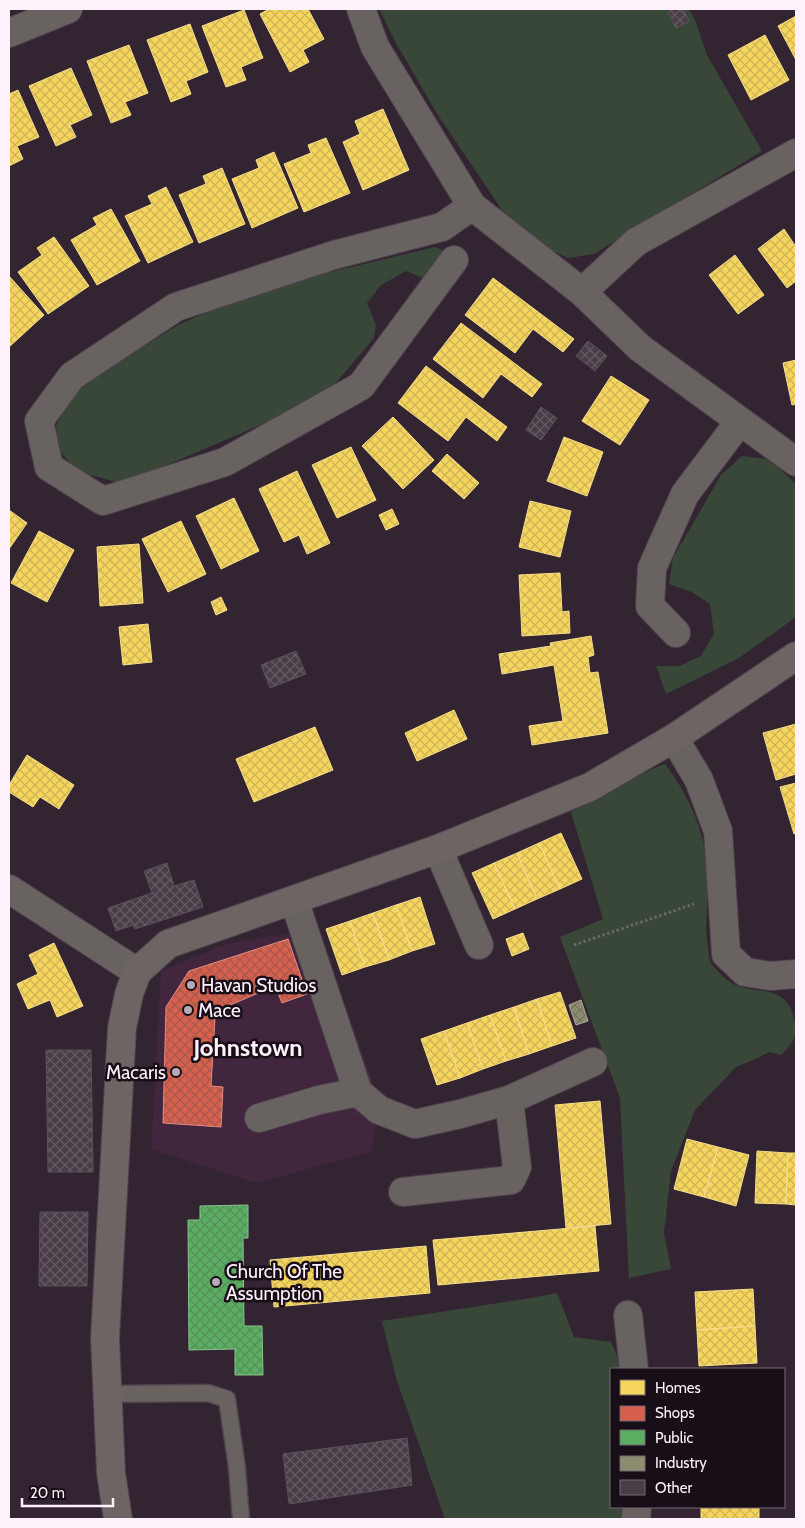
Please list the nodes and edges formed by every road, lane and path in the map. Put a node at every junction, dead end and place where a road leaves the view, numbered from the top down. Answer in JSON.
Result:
{"nodes":[{"id":1,"x":68,"y":9,"type":"edge"},
{"id":2,"x":361,"y":9,"type":"edge"},
{"id":3,"x":9,"y":33,"type":"edge"},
{"id":4,"x":796,"y":153,"type":"edge"},
{"id":5,"x":472,"y":206,"type":"junction"},
{"id":6,"x":454,"y":260,"type":"dead end"},
{"id":7,"x":582,"y":292,"type":"junction"},
{"id":8,"x":740,"y":421,"type":"junction"},
{"id":9,"x":796,"y":462,"type":"edge"},
{"id":10,"x":676,"y":634,"type":"dead end"},
{"id":11,"x":796,"y":656,"type":"edge"},
{"id":12,"x":674,"y":738,"type":"junction"},
{"id":13,"x":438,"y":849,"type":"junction"},
{"id":14,"x":9,"y":889,"type":"edge"},
{"id":15,"x":294,"y":900,"type":"junction"},
{"id":16,"x":695,"y":904,"type":"dead end"},
{"id":17,"x":574,"y":945,"type":"dead end"},
{"id":18,"x":479,"y":946,"type":"dead end"},
{"id":19,"x":138,"y":972,"type":"junction"},
{"id":20,"x":796,"y":974,"type":"edge"},
{"id":21,"x":593,"y":1062,"type":"dead end"},
{"id":22,"x":358,"y":1092,"type":"junction"},
{"id":23,"x":509,"y":1100,"type":"junction"},
{"id":24,"x":259,"y":1118,"type":"dead end"},
{"id":25,"x":403,"y":1192,"type":"dead end"},
{"id":26,"x":628,"y":1315,"type":"dead end"},
{"id":27,"x":634,"y":1368,"type":"edge"},
{"id":28,"x":108,"y":1394,"type":"junction"},
{"id":29,"x":118,"y":1519,"type":"edge"},
{"id":30,"x":241,"y":1519,"type":"edge"}],
"edges":[{"from":1,"to":3,"type":"street"},
{"from":2,"to":5,"type":"street"},
{"from":4,"to":7,"type":"street"},
{"from":5,"to":6,"type":"street"},
{"from":5,"to":7,"type":"street"},
{"from":7,"to":8,"type":"street"},
{"from":8,"to":9,"type":"street"},
{"from":8,"to":10,"type":"street"},
{"from":11,"to":12,"type":"street"},
{"from":12,"to":13,"type":"street"},
{"from":12,"to":20,"type":"street"},
{"from":13,"to":15,"type":"street"},
{"from":13,"to":18,"type":"street"},
{"from":14,"to":19,"type":"street"},
{"from":15,"to":19,"type":"street"},
{"from":15,"to":22,"type":"street"},
{"from":16,"to":17,"type":"path"},
{"from":19,"to":28,"type":"street"},
{"from":21,"to":23,"type":"street"},
{"from":22,"to":23,"type":"street"},
{"from":22,"to":24,"type":"street"},
{"from":23,"to":25,"type":"street"},
{"from":26,"to":27,"type":"street"},
{"from":28,"to":29,"type":"street"},
{"from":28,"to":30,"type":"lane"}]}
